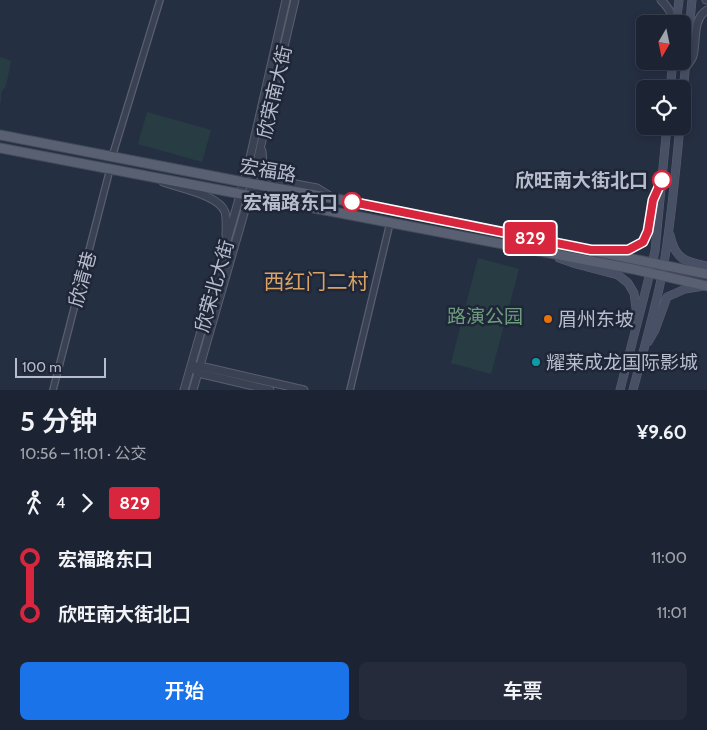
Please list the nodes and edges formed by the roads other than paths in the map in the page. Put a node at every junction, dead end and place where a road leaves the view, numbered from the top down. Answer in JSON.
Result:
{"nodes":[{"id":1,"x":160,"y":0,"type":"edge"},
{"id":2,"x":286,"y":0,"type":"edge"},
{"id":3,"x":295,"y":0,"type":"edge"},
{"id":4,"x":660,"y":0,"type":"edge"},
{"id":5,"x":679,"y":0,"type":"edge"},
{"id":6,"x":692,"y":0,"type":"edge"},
{"id":7,"x":707,"y":10,"type":"edge"},
{"id":8,"x":672,"y":15,"type":"edge"},
{"id":9,"x":676,"y":15,"type":"edge"},
{"id":10,"x":691,"y":15,"type":"edge"},
{"id":11,"x":691,"y":59,"type":"edge"},
{"id":12,"x":0,"y":135,"type":"edge"},
{"id":13,"x":666,"y":135,"type":"edge"},
{"id":14,"x":679,"y":135,"type":"edge"},
{"id":15,"x":262,"y":142,"type":"junction"},
{"id":16,"x":0,"y":148,"type":"edge"},
{"id":17,"x":112,"y":157,"type":"junction"},
{"id":18,"x":110,"y":169,"type":"junction"},
{"id":19,"x":149,"y":176,"type":"junction"},
{"id":20,"x":662,"y":180,"type":"junction"},
{"id":21,"x":247,"y":183,"type":"junction"},
{"id":22,"x":245,"y":195,"type":"junction"},
{"id":23,"x":332,"y":198,"type":"junction"},
{"id":24,"x":671,"y":215,"type":"junction"},
{"id":25,"x":390,"y":223,"type":"junction"},
{"id":26,"x":226,"y":243,"type":"junction"},
{"id":27,"x":591,"y":250,"type":"junction"},
{"id":28,"x":545,"y":252,"type":"junction"},
{"id":29,"x":652,"y":262,"type":"junction"},
{"id":30,"x":664,"y":264,"type":"junction"},
{"id":31,"x":707,"y":266,"type":"edge"},
{"id":32,"x":650,"y":272,"type":"junction"},
{"id":33,"x":707,"y":274,"type":"edge"},
{"id":34,"x":662,"y":275,"type":"junction"},
{"id":35,"x":707,"y":286,"type":"edge"},
{"id":36,"x":638,"y":322,"type":"junction"},
{"id":37,"x":644,"y":350,"type":"junction"},
{"id":38,"x":191,"y":366,"type":"junction"},
{"id":39,"x":199,"y":369,"type":"junction"},
{"id":40,"x":53,"y":390,"type":"edge"},
{"id":41,"x":184,"y":390,"type":"edge"},
{"id":42,"x":193,"y":390,"type":"edge"},
{"id":43,"x":270,"y":390,"type":"edge"},
{"id":44,"x":304,"y":390,"type":"edge"},
{"id":45,"x":350,"y":390,"type":"edge"},
{"id":46,"x":620,"y":390,"type":"edge"},
{"id":47,"x":632,"y":390,"type":"edge"}],
"edges":[{"from":1,"to":17,"type":"street"},
{"from":2,"to":21,"type":"street","name":"欣荣南大街"},
{"from":3,"to":15,"type":"street","name":"欣荣南大街"},
{"from":4,"to":8,"type":"street"},
{"from":5,"to":9,"type":"main road"},
{"from":6,"to":10,"type":"main road"},
{"from":7,"to":11,"type":"street"},
{"from":12,"to":17,"type":"main road","name":"宏福路"},
{"from":13,"to":20,"type":"main road"},
{"from":14,"to":24,"type":"main road"},
{"from":15,"to":21,"type":"street","name":"欣荣南大街"},
{"from":15,"to":23,"type":"street"},
{"from":16,"to":18,"type":"main road","name":"宏福路"},
{"from":17,"to":21,"type":"main road","name":"宏福路"},
{"from":18,"to":19,"type":"main road","name":"宏福路"},
{"from":18,"to":40,"type":"street","name":"欣清巷"},
{"from":19,"to":22,"type":"main road","name":"宏福路"},
{"from":19,"to":26,"type":"street"},
{"from":20,"to":27,"type":"main road"},
{"from":20,"to":29,"type":"main road"},
{"from":21,"to":22,"type":"street","name":"欣荣北大街"},
{"from":21,"to":23,"type":"main road","name":"宏福路"},
{"from":22,"to":25,"type":"main road","name":"宏福路"},
{"from":22,"to":26,"type":"street","name":"欣荣北大街"},
{"from":22,"to":39,"type":"street","name":"欣荣北大街"},
{"from":23,"to":27,"type":"main road","name":"宏福路"},
{"from":24,"to":30,"type":"main road"},
{"from":24,"to":31,"type":"main road"},
{"from":25,"to":28,"type":"main road","name":"宏福路"},
{"from":25,"to":45,"type":"street"},
{"from":26,"to":38,"type":"street","name":"欣荣北大街"},
{"from":27,"to":29,"type":"main road","name":"宏福路"},
{"from":28,"to":32,"type":"main road","name":"宏福路"},
{"from":28,"to":36,"type":"main road"},
{"from":29,"to":30,"type":"main road","name":"宏福路"},
{"from":29,"to":32,"type":"main road"},
{"from":30,"to":33,"type":"main road","name":"宏福路"},
{"from":30,"to":34,"type":"main road"},
{"from":32,"to":34,"type":"main road","name":"宏福路"},
{"from":32,"to":36,"type":"main road"},
{"from":34,"to":35,"type":"main road","name":"宏福路"},
{"from":34,"to":37,"type":"main road"},
{"from":35,"to":37,"type":"main road"},
{"from":36,"to":46,"type":"main road"},
{"from":37,"to":47,"type":"main road"},
{"from":38,"to":39,"type":"street"},
{"from":38,"to":41,"type":"street","name":"欣荣北大街"},
{"from":39,"to":42,"type":"street","name":"欣荣北大街"},
{"from":39,"to":43,"type":"street"},
{"from":39,"to":44,"type":"street"}]}
